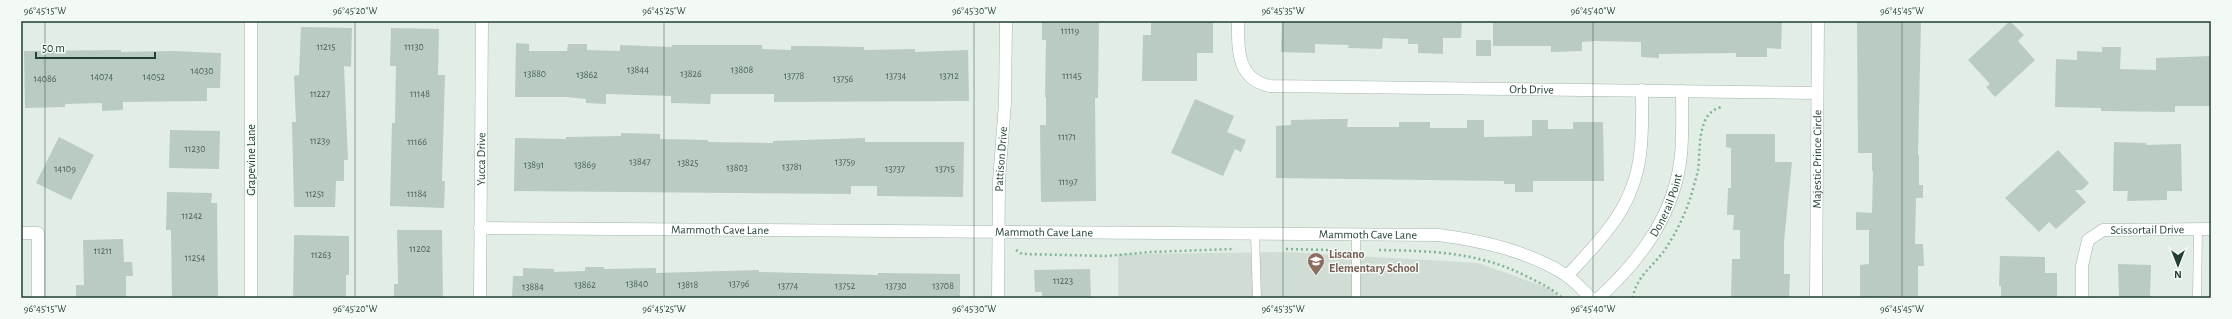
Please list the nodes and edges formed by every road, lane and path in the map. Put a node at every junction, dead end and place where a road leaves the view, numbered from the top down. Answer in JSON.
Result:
{"nodes":[{"id":1,"x":251,"y":21,"type":"edge"},
{"id":2,"x":482,"y":21,"type":"edge"},
{"id":3,"x":1006,"y":21,"type":"edge"},
{"id":4,"x":1238,"y":21,"type":"edge"},
{"id":5,"x":1818,"y":21,"type":"edge"},
{"id":6,"x":1642,"y":90,"type":"junction"},
{"id":7,"x":1682,"y":91,"type":"junction"},
{"id":8,"x":1817,"y":92,"type":"junction"},
{"id":9,"x":1727,"y":106,"type":"dead end"},
{"id":10,"x":480,"y":228,"type":"junction"},
{"id":11,"x":2198,"y":229,"type":"junction"},
{"id":12,"x":2211,"y":229,"type":"edge"},
{"id":13,"x":21,"y":233,"type":"edge"},
{"id":14,"x":999,"y":233,"type":"junction"},
{"id":15,"x":1255,"y":234,"type":"junction"},
{"id":16,"x":1356,"y":235,"type":"junction"},
{"id":17,"x":1233,"y":249,"type":"dead end"},
{"id":18,"x":1279,"y":249,"type":"dead end"},
{"id":19,"x":1016,"y":250,"type":"dead end"},
{"id":20,"x":1330,"y":250,"type":"dead end"},
{"id":21,"x":1379,"y":250,"type":"dead end"},
{"id":22,"x":1567,"y":276,"type":"junction"},
{"id":23,"x":38,"y":298,"type":"edge"},
{"id":24,"x":252,"y":298,"type":"edge"},
{"id":25,"x":480,"y":298,"type":"edge"},
{"id":26,"x":998,"y":298,"type":"edge"},
{"id":27,"x":1257,"y":298,"type":"edge"},
{"id":28,"x":1356,"y":298,"type":"edge"},
{"id":29,"x":1562,"y":298,"type":"edge"},
{"id":30,"x":1591,"y":298,"type":"edge"},
{"id":31,"x":1599,"y":298,"type":"edge"},
{"id":32,"x":1633,"y":298,"type":"edge"},
{"id":33,"x":1816,"y":298,"type":"edge"},
{"id":34,"x":2082,"y":298,"type":"edge"},
{"id":35,"x":2197,"y":298,"type":"edge"}],
"edges":[{"from":1,"to":24,"type":"street","name":"Grapevine Lane"},
{"from":2,"to":10,"type":"street","name":"Yucca Drive"},
{"from":3,"to":14,"type":"street","name":"Pattison Drive"},
{"from":4,"to":6,"type":"street","name":"Orb Drive"},
{"from":5,"to":8,"type":"street","name":"Majestic Prince Circle"},
{"from":6,"to":7,"type":"street","name":"Orb Drive"},
{"from":6,"to":22,"type":"street"},
{"from":7,"to":8,"type":"street","name":"Orb Drive"},
{"from":7,"to":31,"type":"street","name":"Donerail Point"},
{"from":8,"to":33,"type":"street","name":"Majestic Prince Circle"},
{"from":9,"to":32,"type":"path"},
{"from":10,"to":14,"type":"street","name":"Mammoth Cave Lane"},
{"from":10,"to":25,"type":"street","name":"Yucca Drive"},
{"from":11,"to":12,"type":"street","name":"Scissortail Drive"},
{"from":11,"to":34,"type":"street","name":"Scissortail Drive"},
{"from":11,"to":35,"type":"lane"},
{"from":13,"to":23,"type":"street"},
{"from":14,"to":15,"type":"street","name":"Mammoth Cave Lane"},
{"from":14,"to":26,"type":"street","name":"Pattison Drive"},
{"from":15,"to":16,"type":"street","name":"Mammoth Cave Lane"},
{"from":15,"to":27,"type":"lane"},
{"from":16,"to":22,"type":"street","name":"Mammoth Cave Lane"},
{"from":16,"to":28,"type":"lane"},
{"from":17,"to":19,"type":"path"},
{"from":18,"to":20,"type":"path"},
{"from":21,"to":29,"type":"path"},
{"from":22,"to":30,"type":"street","name":"Mammoth Cave Lane"}]}
